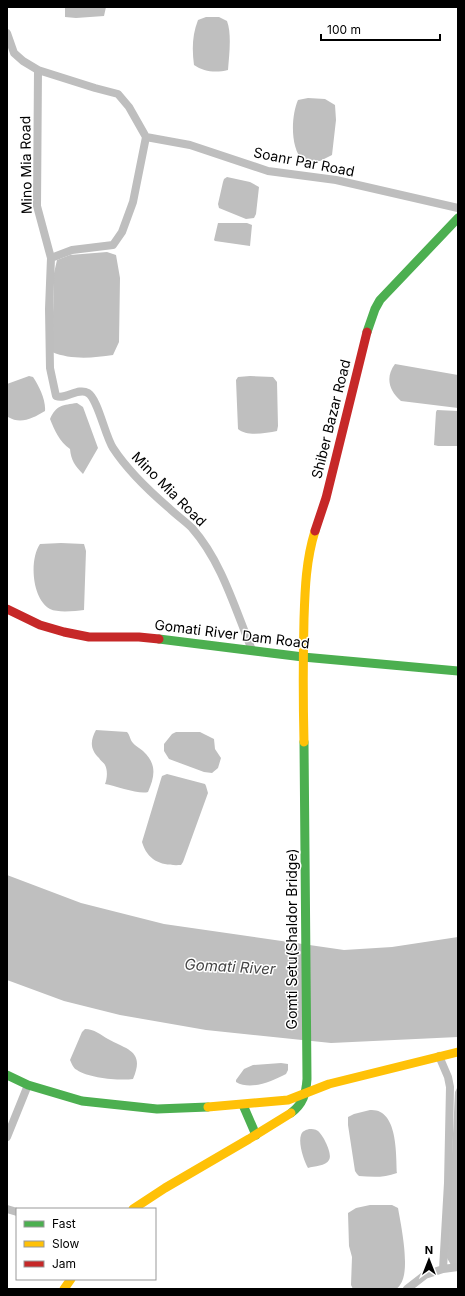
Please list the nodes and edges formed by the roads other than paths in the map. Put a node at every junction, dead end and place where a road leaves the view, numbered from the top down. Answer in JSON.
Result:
{"nodes":[{"id":1,"x":7,"y":32,"type":"edge"},
{"id":2,"x":38,"y":70,"type":"junction"},
{"id":3,"x":146,"y":137,"type":"junction"},
{"id":4,"x":458,"y":208,"type":"edge"},
{"id":5,"x":458,"y":218,"type":"edge"},
{"id":6,"x":51,"y":258,"type":"junction"},
{"id":7,"x":7,"y":610,"type":"edge"},
{"id":8,"x":252,"y":650,"type":"junction"},
{"id":9,"x":303,"y":657,"type":"junction"},
{"id":10,"x":458,"y":671,"type":"edge"},
{"id":11,"x":305,"y":799,"type":"joint"},
{"id":12,"x":458,"y":1052,"type":"edge"},
{"id":13,"x":439,"y":1056,"type":"junction"},
{"id":14,"x":7,"y":1075,"type":"edge"},
{"id":15,"x":28,"y":1085,"type":"junction"},
{"id":16,"x":306,"y":1092,"type":"junction"},
{"id":17,"x":243,"y":1105,"type":"junction"},
{"id":18,"x":256,"y":1135,"type":"junction"},
{"id":19,"x":7,"y":1137,"type":"edge"},
{"id":20,"x":135,"y":1208,"type":"edge"},
{"id":21,"x":458,"y":1267,"type":"edge"},
{"id":22,"x":443,"y":1269,"type":"junction"},
{"id":23,"x":70,"y":1280,"type":"edge"},
{"id":24,"x":64,"y":1289,"type":"edge"},
{"id":25,"x":407,"y":1289,"type":"edge"}],
"edges":[{"from":1,"to":2,"type":"street"},
{"from":2,"to":3,"type":"street"},
{"from":2,"to":6,"type":"street","name":"Mino Mia Road"},
{"from":3,"to":4,"type":"street","name":"Soanr Par Road"},
{"from":3,"to":6,"type":"street"},
{"from":5,"to":9,"type":"street","name":"Shiber Bazar Road"},
{"from":6,"to":8,"type":"street","name":"Mino Mia Road"},
{"from":7,"to":8,"type":"street","name":"Gomati River Dam Road"},
{"from":8,"to":9,"type":"street","name":"Gomati River Dam Road"},
{"from":9,"to":10,"type":"street","name":"Gomati River Dam Road"},
{"from":9,"to":11,"type":"street","name":"Shiber Bazar Road"},
{"from":11,"to":16,"type":"street","name":"Gomti Setu(Shaldor Bridge)"},
{"from":12,"to":13,"type":"street"},
{"from":13,"to":16,"type":"street"},
{"from":13,"to":22,"type":"street"},
{"from":14,"to":15,"type":"street"},
{"from":15,"to":17,"type":"street"},
{"from":15,"to":19,"type":"street"},
{"from":16,"to":17,"type":"street"},
{"from":16,"to":18,"type":"street"},
{"from":17,"to":18,"type":"street"},
{"from":18,"to":20,"type":"street"},
{"from":21,"to":22,"type":"street"},
{"from":22,"to":25,"type":"street"},
{"from":23,"to":24,"type":"street"}]}
